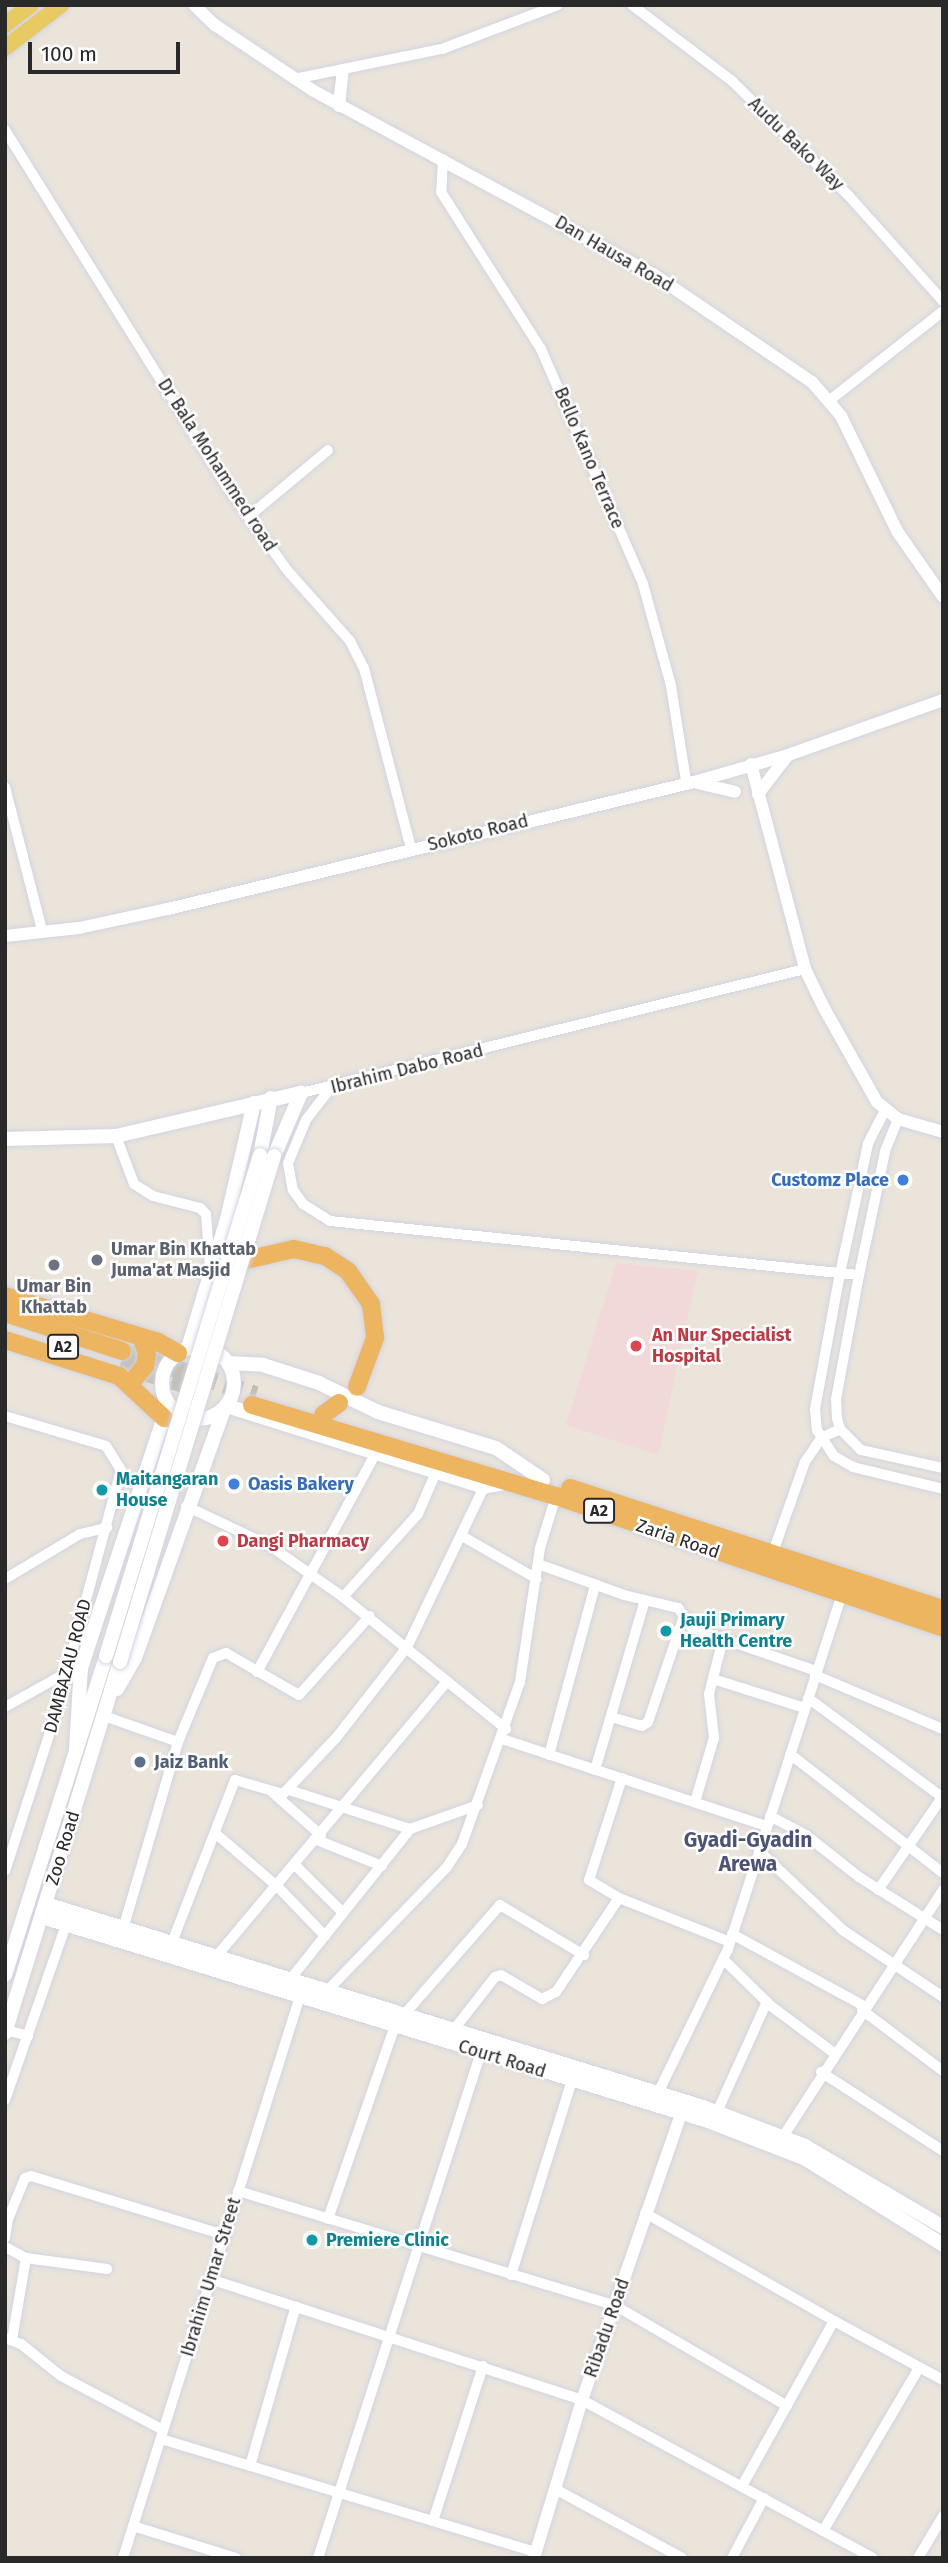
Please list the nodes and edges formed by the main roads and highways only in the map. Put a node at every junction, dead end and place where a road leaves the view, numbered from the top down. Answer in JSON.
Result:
{"nodes":[{"id":1,"x":31,"y":5,"type":"edge"},
{"id":2,"x":61,"y":5,"type":"edge"},
{"id":3,"x":5,"y":25,"type":"edge"},
{"id":4,"x":5,"y":48,"type":"edge"},
{"id":5,"x":271,"y":1098,"type":"junction"},
{"id":6,"x":254,"y":1103,"type":"junction"},
{"id":7,"x":5,"y":1139,"type":"edge"},
{"id":8,"x":267,"y":1156,"type":"junction"},
{"id":9,"x":242,"y":1261,"type":"junction"},
{"id":10,"x":5,"y":1296,"type":"edge"},
{"id":11,"x":5,"y":1314,"type":"edge"},
{"id":12,"x":5,"y":1328,"type":"edge"},
{"id":13,"x":141,"y":1337,"type":"junction"},
{"id":14,"x":5,"y":1340,"type":"edge"},
{"id":15,"x":183,"y":1350,"type":"junction"},
{"id":16,"x":228,"y":1363,"type":"junction"},
{"id":17,"x":131,"y":1383,"type":"junction"},
{"id":18,"x":357,"y":1387,"type":"dead end"},
{"id":19,"x":339,"y":1403,"type":"dead end"},
{"id":20,"x":225,"y":1408,"type":"junction"},
{"id":21,"x":166,"y":1412,"type":"junction"},
{"id":22,"x":323,"y":1415,"type":"junction"},
{"id":23,"x":544,"y":1480,"type":"junction"},
{"id":24,"x":509,"y":1482,"type":"junction"},
{"id":25,"x":943,"y":1609,"type":"edge"},
{"id":26,"x":943,"y":1628,"type":"edge"},
{"id":27,"x":113,"y":1659,"type":"junction"},
{"id":28,"x":106,"y":1709,"type":"junction"},
{"id":29,"x":76,"y":1749,"type":"junction"},
{"id":30,"x":44,"y":1911,"type":"junction"},
{"id":31,"x":5,"y":1975,"type":"edge"},
{"id":32,"x":302,"y":1991,"type":"junction"},
{"id":33,"x":399,"y":2021,"type":"junction"},
{"id":34,"x":6,"y":2032,"type":"edge"},
{"id":35,"x":684,"y":2107,"type":"junction"},
{"id":36,"x":943,"y":2227,"type":"edge"},
{"id":37,"x":943,"y":2245,"type":"edge"}],
"edges":[{"from":1,"to":3,"type":"main road"},
{"from":2,"to":4,"type":"main road"},
{"from":5,"to":6,"type":"main road","name":"Ibrahim Dabo Road"},
{"from":5,"to":8,"type":"main road"},
{"from":5,"to":8,"type":"main road","name":"Ibrahim Dabo Road"},
{"from":6,"to":7,"type":"main road","name":"Ibrahim Dabo Road"},
{"from":6,"to":15,"type":"main road"},
{"from":8,"to":9,"type":"main road","bridge":true},
{"from":8,"to":27,"type":"main road","bridge":true},
{"from":9,"to":18,"type":"highway"},
{"from":9,"to":27,"type":"main road","bridge":true},
{"from":10,"to":13,"type":"highway"},
{"from":11,"to":12,"type":"highway","number":"A2"},
{"from":13,"to":15,"type":"highway"},
{"from":13,"to":17,"type":"highway"},
{"from":14,"to":17,"type":"highway"},
{"from":15,"to":16,"type":"main road"},
{"from":15,"to":21,"type":"main road"},
{"from":16,"to":20,"type":"main road"},
{"from":16,"to":23,"type":"main road"},
{"from":17,"to":21,"type":"highway"},
{"from":19,"to":22,"type":"highway"},
{"from":20,"to":21,"type":"main road"},
{"from":20,"to":24,"type":"main road"},
{"from":20,"to":28,"type":"main road"},
{"from":21,"to":29,"type":"main road"},
{"from":22,"to":23,"type":"highway","name":"Zaria Road","number":"A2"},
{"from":22,"to":24,"type":"highway","name":"Zaria Road","number":"A2"},
{"from":23,"to":25,"type":"highway","name":"Zaria Road","number":"A2"},
{"from":24,"to":26,"type":"highway","name":"Zaria Road","number":"A2"},
{"from":27,"to":28,"type":"main road","name":"Zoo Road"},
{"from":27,"to":29,"type":"main road","name":"Zoo Road"},
{"from":28,"to":30,"type":"main road","name":"Zoo Road"},
{"from":29,"to":31,"type":"main road","name":"Zoo Road"},
{"from":30,"to":32,"type":"main road","name":"Court Road"},
{"from":30,"to":32,"type":"main road","name":"Court Road"},
{"from":30,"to":34,"type":"main road","name":"Zoo Road"},
{"from":32,"to":33,"type":"main road","name":"Court Road"},
{"from":32,"to":33,"type":"main road","name":"Court Road"},
{"from":33,"to":35,"type":"main road","name":"Court Road"},
{"from":33,"to":35,"type":"main road","name":"Court Road"},
{"from":35,"to":36,"type":"main road","name":"Court Road"},
{"from":35,"to":37,"type":"main road","name":"Court Road"}]}
